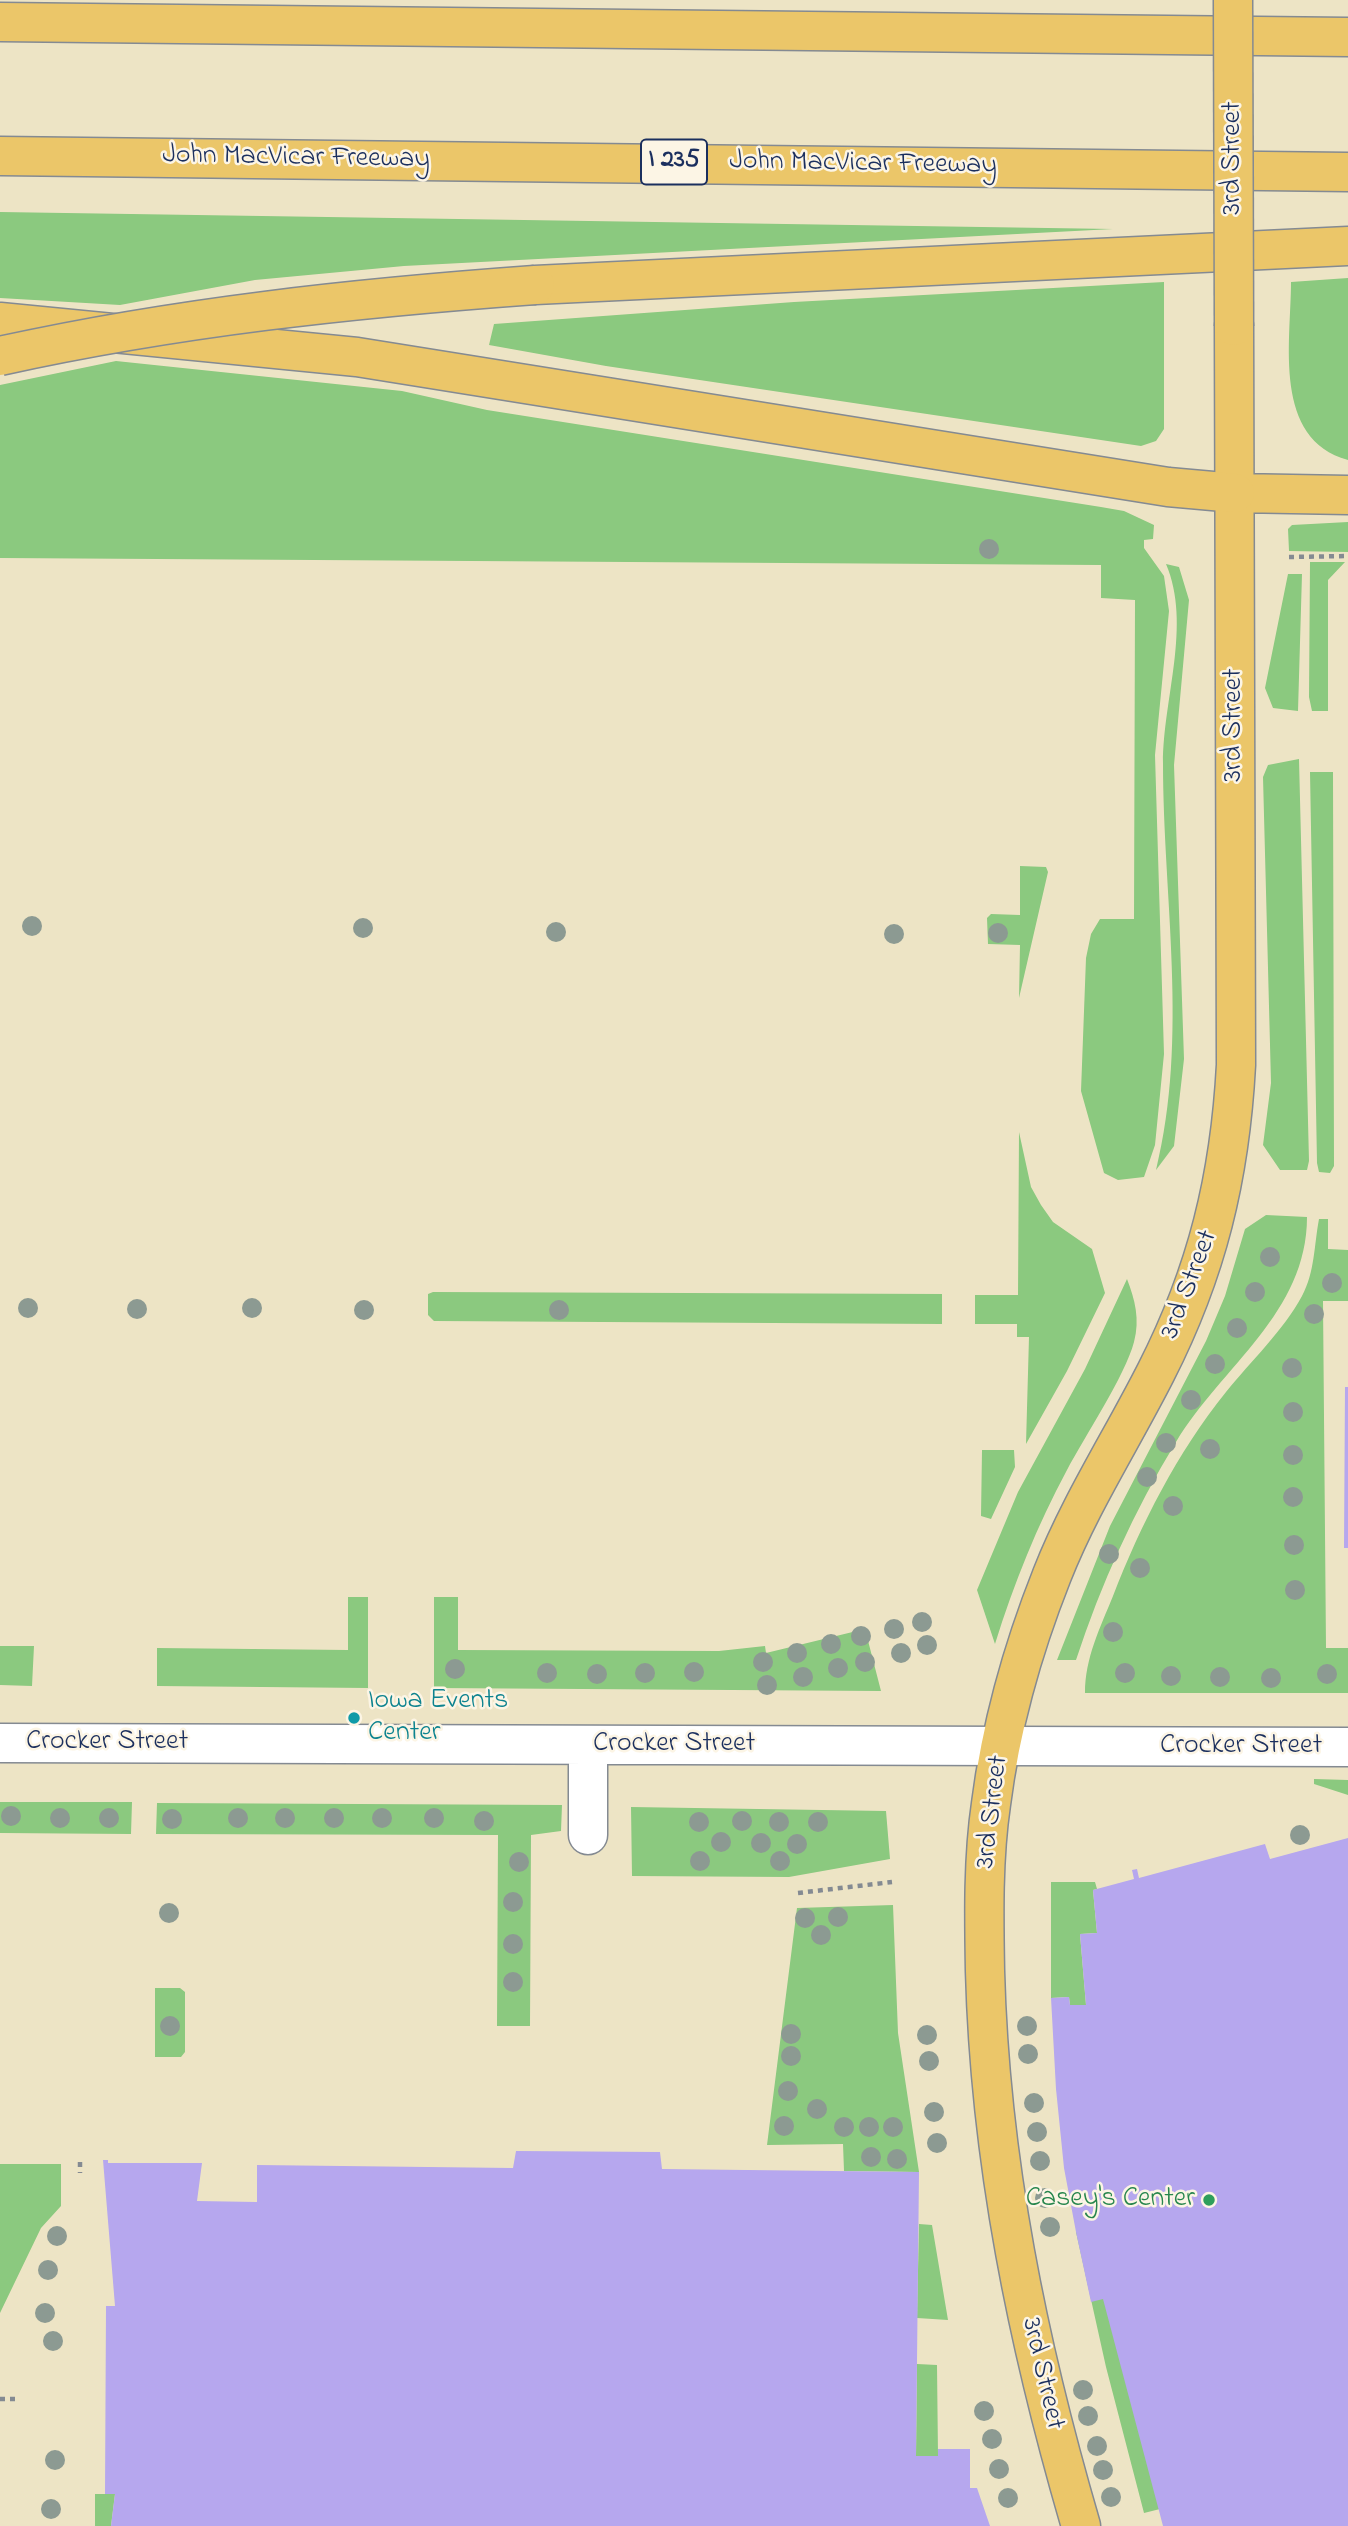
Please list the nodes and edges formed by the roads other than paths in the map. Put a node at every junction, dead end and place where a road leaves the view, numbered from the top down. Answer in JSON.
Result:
{"nodes":[{"id":1,"x":1233,"y":0,"type":"edge"},
{"id":2,"x":0,"y":22,"type":"edge"},
{"id":3,"x":1348,"y":37,"type":"edge"},
{"id":4,"x":0,"y":156,"type":"edge"},
{"id":5,"x":1348,"y":172,"type":"edge"},
{"id":6,"x":1348,"y":246,"type":"edge"},
{"id":7,"x":0,"y":322,"type":"edge"},
{"id":8,"x":0,"y":356,"type":"edge"},
{"id":9,"x":1235,"y":493,"type":"junction"},
{"id":10,"x":1348,"y":495,"type":"edge"},
{"id":11,"x":0,"y":1743,"type":"edge"},
{"id":12,"x":588,"y":1745,"type":"junction"},
{"id":13,"x":1001,"y":1746,"type":"junction"},
{"id":14,"x":1348,"y":1748,"type":"edge"},
{"id":15,"x":588,"y":1835,"type":"dead end"},
{"id":16,"x":1081,"y":2526,"type":"edge"}],
"edges":[{"from":1,"to":9,"type":"main road","name":"3rd Street","bridge":true},
{"from":2,"to":3,"type":"main road"},
{"from":4,"to":5,"type":"main road","name":"John MacVicar Freeway","number":"I 235"},
{"from":6,"to":8,"type":"main road","bridge":true},
{"from":7,"to":9,"type":"main road"},
{"from":9,"to":10,"type":"main road"},
{"from":9,"to":13,"type":"main road","name":"3rd Street"},
{"from":11,"to":12,"type":"street","name":"Crocker Street"},
{"from":12,"to":13,"type":"street","name":"Crocker Street"},
{"from":12,"to":15,"type":"street"},
{"from":13,"to":14,"type":"street","name":"Crocker Street"},
{"from":13,"to":16,"type":"main road","name":"3rd Street"}]}
